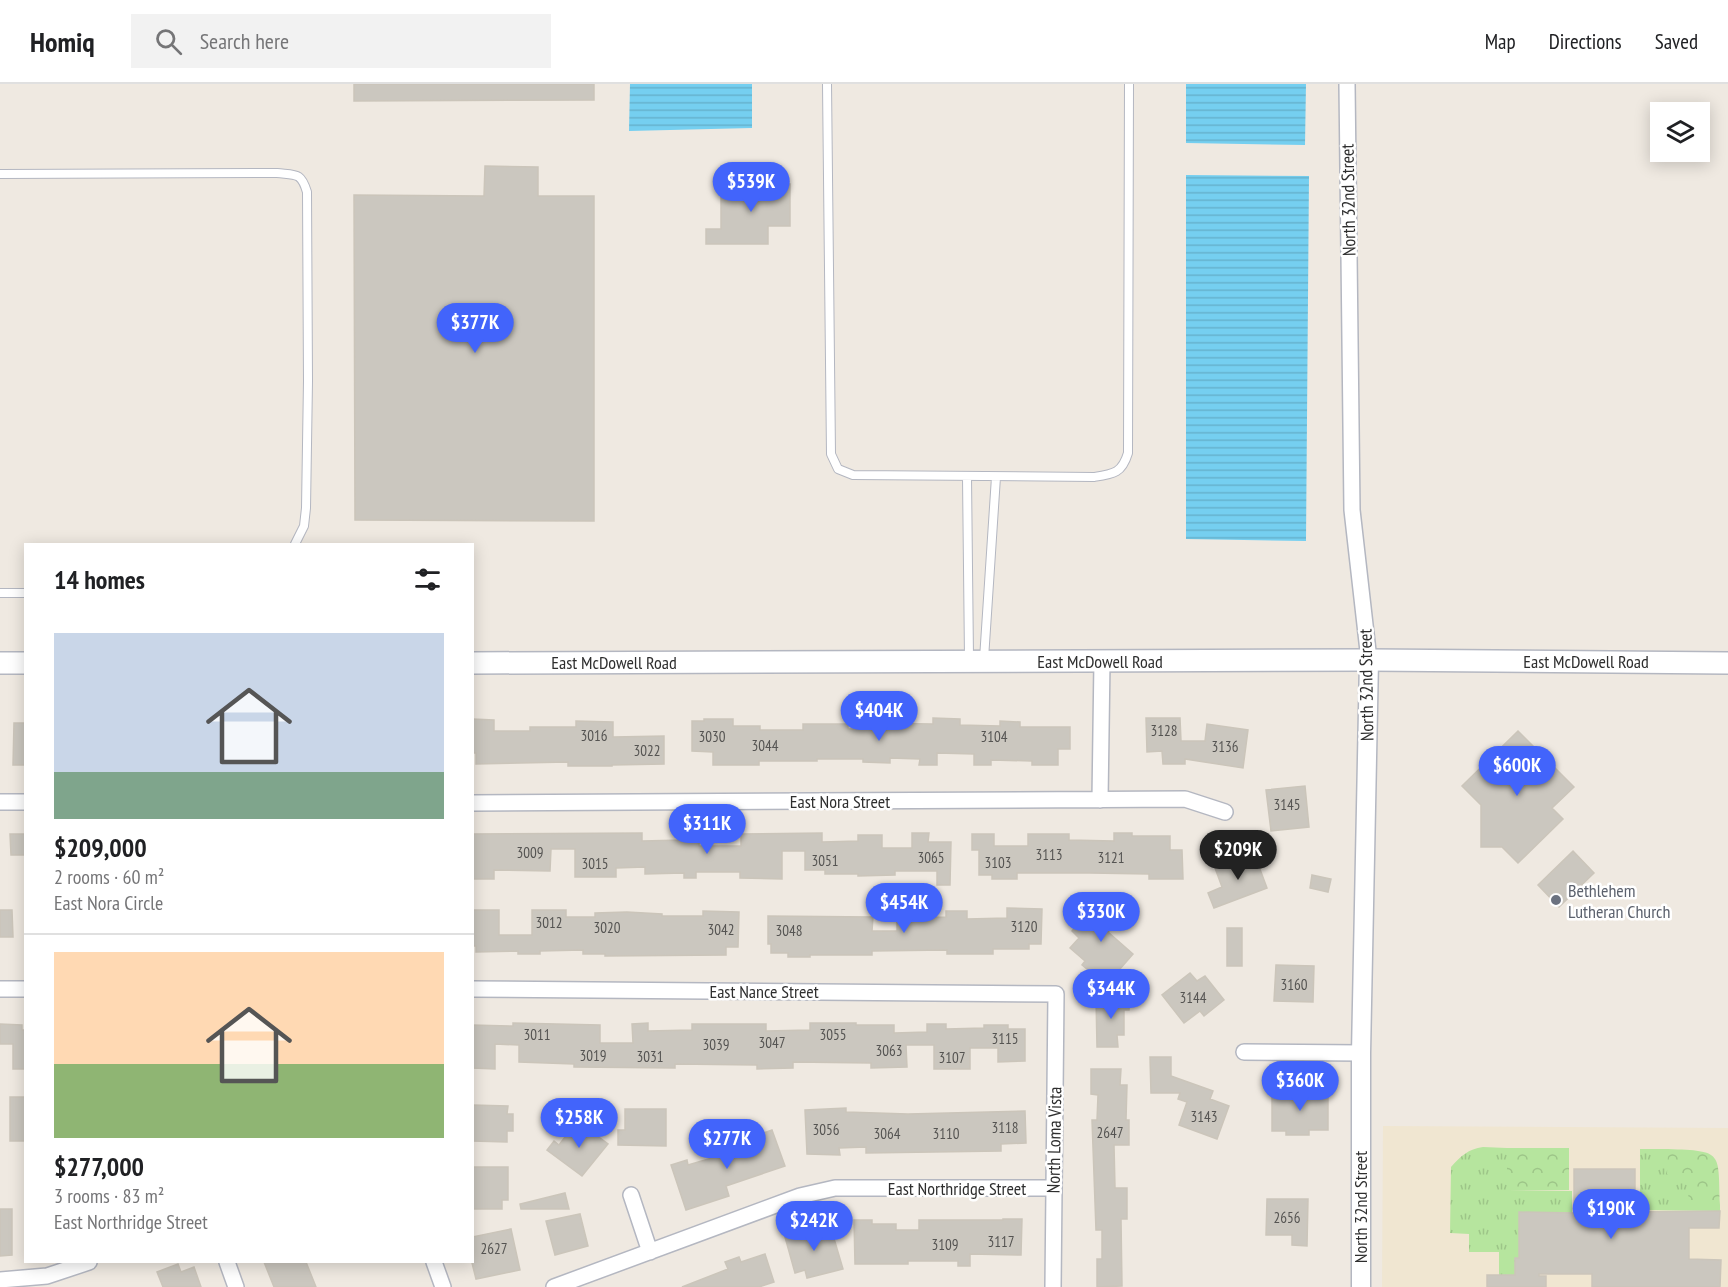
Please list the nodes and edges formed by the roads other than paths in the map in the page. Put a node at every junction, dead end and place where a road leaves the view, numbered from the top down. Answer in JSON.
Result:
{"nodes":[{"id":1,"x":827,"y":84,"type":"edge"},
{"id":2,"x":1129,"y":84,"type":"edge"},
{"id":3,"x":1347,"y":84,"type":"edge"},
{"id":4,"x":0,"y":174,"type":"edge"},
{"id":5,"x":967,"y":477,"type":"junction"},
{"id":6,"x":996,"y":477,"type":"junction"},
{"id":7,"x":296,"y":543,"type":"edge"},
{"id":8,"x":0,"y":593,"type":"edge"},
{"id":9,"x":24,"y":593,"type":"edge"},
{"id":10,"x":1369,"y":660,"type":"junction"},
{"id":11,"x":977,"y":661,"type":"junction"},
{"id":12,"x":1102,"y":661,"type":"junction"},
{"id":13,"x":0,"y":663,"type":"edge"},
{"id":14,"x":24,"y":663,"type":"edge"},
{"id":15,"x":474,"y":663,"type":"edge"},
{"id":16,"x":1728,"y":663,"type":"edge"},
{"id":17,"x":1100,"y":800,"type":"junction"},
{"id":18,"x":0,"y":802,"type":"edge"},
{"id":19,"x":24,"y":802,"type":"edge"},
{"id":20,"x":474,"y":803,"type":"edge"},
{"id":21,"x":1225,"y":812,"type":"dead end"},
{"id":22,"x":0,"y":989,"type":"edge"},
{"id":23,"x":24,"y":989,"type":"edge"},
{"id":24,"x":474,"y":989,"type":"edge"},
{"id":25,"x":1056,"y":994,"type":"joint"},
{"id":26,"x":1244,"y":1052,"type":"dead end"},
{"id":27,"x":1361,"y":1053,"type":"junction"},
{"id":28,"x":1053,"y":1188,"type":"junction"},
{"id":29,"x":631,"y":1195,"type":"dead end"},
{"id":30,"x":650,"y":1252,"type":"junction"},
{"id":31,"x":82,"y":1263,"type":"edge"},
{"id":32,"x":226,"y":1263,"type":"edge"},
{"id":33,"x":434,"y":1263,"type":"edge"},
{"id":34,"x":0,"y":1280,"type":"edge"},
{"id":35,"x":236,"y":1287,"type":"edge"},
{"id":36,"x":443,"y":1287,"type":"edge"},
{"id":37,"x":554,"y":1287,"type":"edge"},
{"id":38,"x":1053,"y":1287,"type":"edge"},
{"id":39,"x":1361,"y":1287,"type":"edge"}],
"edges":[{"from":1,"to":5,"type":"lane"},
{"from":2,"to":6,"type":"lane"},
{"from":3,"to":10,"type":"street","name":"North 32nd Street"},
{"from":4,"to":7,"type":"lane"},
{"from":5,"to":6,"type":"lane"},
{"from":5,"to":11,"type":"lane"},
{"from":6,"to":11,"type":"lane"},
{"from":8,"to":9,"type":"lane"},
{"from":10,"to":12,"type":"main road","name":"East McDowell Road"},
{"from":10,"to":16,"type":"main road","name":"East McDowell Road"},
{"from":10,"to":27,"type":"street","name":"North 32nd Street"},
{"from":11,"to":12,"type":"main road","name":"East McDowell Road"},
{"from":11,"to":15,"type":"main road","name":"East McDowell Road"},
{"from":12,"to":17,"type":"street"},
{"from":13,"to":14,"type":"main road"},
{"from":17,"to":20,"type":"street","name":"East Nora Street"},
{"from":17,"to":21,"type":"street","name":"East Nora Street"},
{"from":18,"to":19,"type":"street"},
{"from":22,"to":23,"type":"street"},
{"from":24,"to":25,"type":"street","name":"East Nance Street"},
{"from":25,"to":28,"type":"street","name":"North Loma Vista"},
{"from":26,"to":27,"type":"street"},
{"from":27,"to":39,"type":"street","name":"North 32nd Street"},
{"from":28,"to":30,"type":"street","name":"East Northridge Street"},
{"from":28,"to":38,"type":"street","name":"North Loma Vista"},
{"from":29,"to":30,"type":"street"},
{"from":30,"to":37,"type":"street","name":"East Northridge Street"},
{"from":31,"to":34,"type":"street"},
{"from":32,"to":35,"type":"street"},
{"from":33,"to":36,"type":"street"}]}
